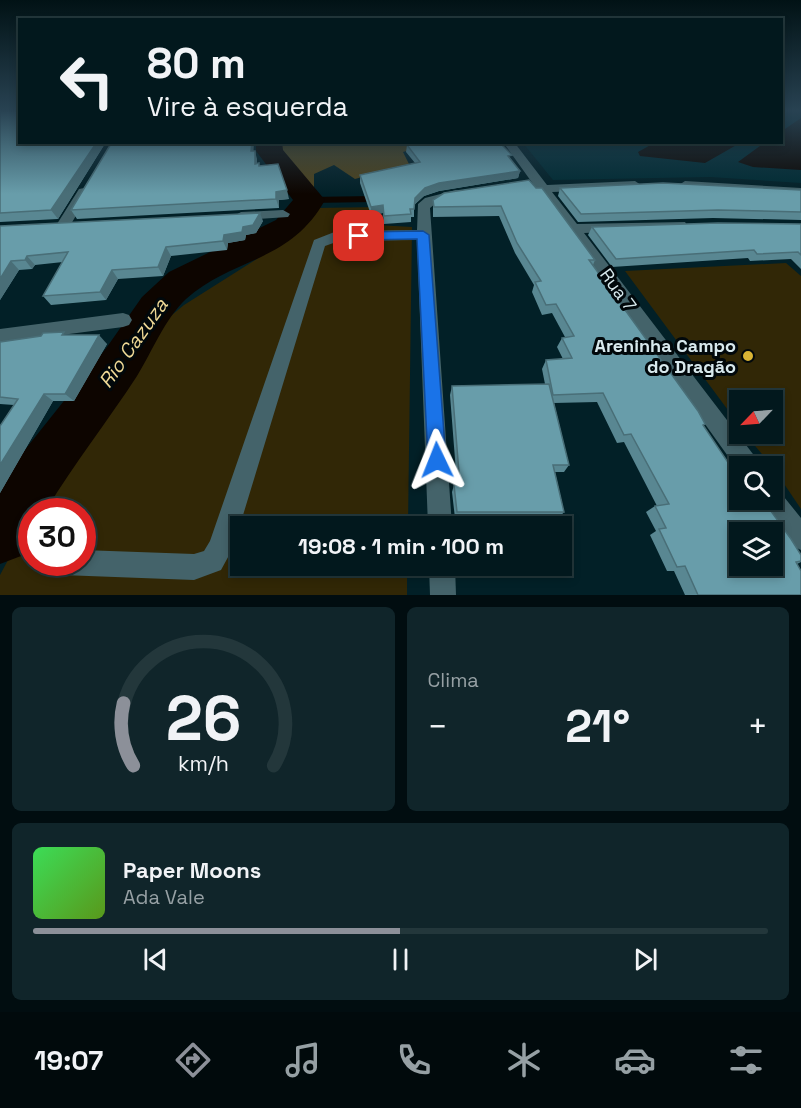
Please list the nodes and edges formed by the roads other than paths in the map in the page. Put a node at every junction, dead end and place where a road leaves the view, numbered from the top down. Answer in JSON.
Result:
{"nodes":[{"id":1,"x":509,"y":144,"type":"edge"},
{"id":2,"x":92,"y":179,"type":"edge"},
{"id":3,"x":535,"y":185,"type":"junction"},
{"id":4,"x":646,"y":185,"type":"edge"},
{"id":5,"x":667,"y":185,"type":"edge"},
{"id":6,"x":472,"y":192,"type":"edge"},
{"id":7,"x":801,"y":192,"type":"edge"},
{"id":8,"x":283,"y":214,"type":"dead end"},
{"id":9,"x":225,"y":217,"type":"edge"},
{"id":10,"x":87,"y":223,"type":"edge"},
{"id":11,"x":694,"y":224,"type":"edge"},
{"id":12,"x":573,"y":229,"type":"junction"},
{"id":13,"x":423,"y":235,"type":"junction"},
{"id":14,"x":123,"y":320,"type":"dead end"},
{"id":15,"x":0,"y":336,"type":"edge"},
{"id":16,"x":741,"y":456,"type":"edge"},
{"id":17,"x":780,"y":510,"type":"edge"},
{"id":18,"x":440,"y":516,"type":"edge"},
{"id":19,"x":801,"y":538,"type":"edge"},
{"id":20,"x":96,"y":563,"type":"edge"},
{"id":21,"x":442,"y":576,"type":"edge"},
{"id":22,"x":443,"y":595,"type":"edge"}],
"edges":[{"from":1,"to":3,"type":"street","name":"Rua 7"},
{"from":2,"to":10,"type":"street"},
{"from":3,"to":4,"type":"street"},
{"from":3,"to":12,"type":"street","name":"Rua 7"},
{"from":5,"to":7,"type":"street"},
{"from":6,"to":13,"type":"street"},
{"from":8,"to":9,"type":"street"},
{"from":11,"to":12,"type":"street"},
{"from":12,"to":16,"type":"street","name":"Rua 7"},
{"from":13,"to":18,"type":"street"},
{"from":13,"to":20,"type":"street"},
{"from":14,"to":15,"type":"street"},
{"from":17,"to":19,"type":"street"},
{"from":21,"to":22,"type":"street"}]}
